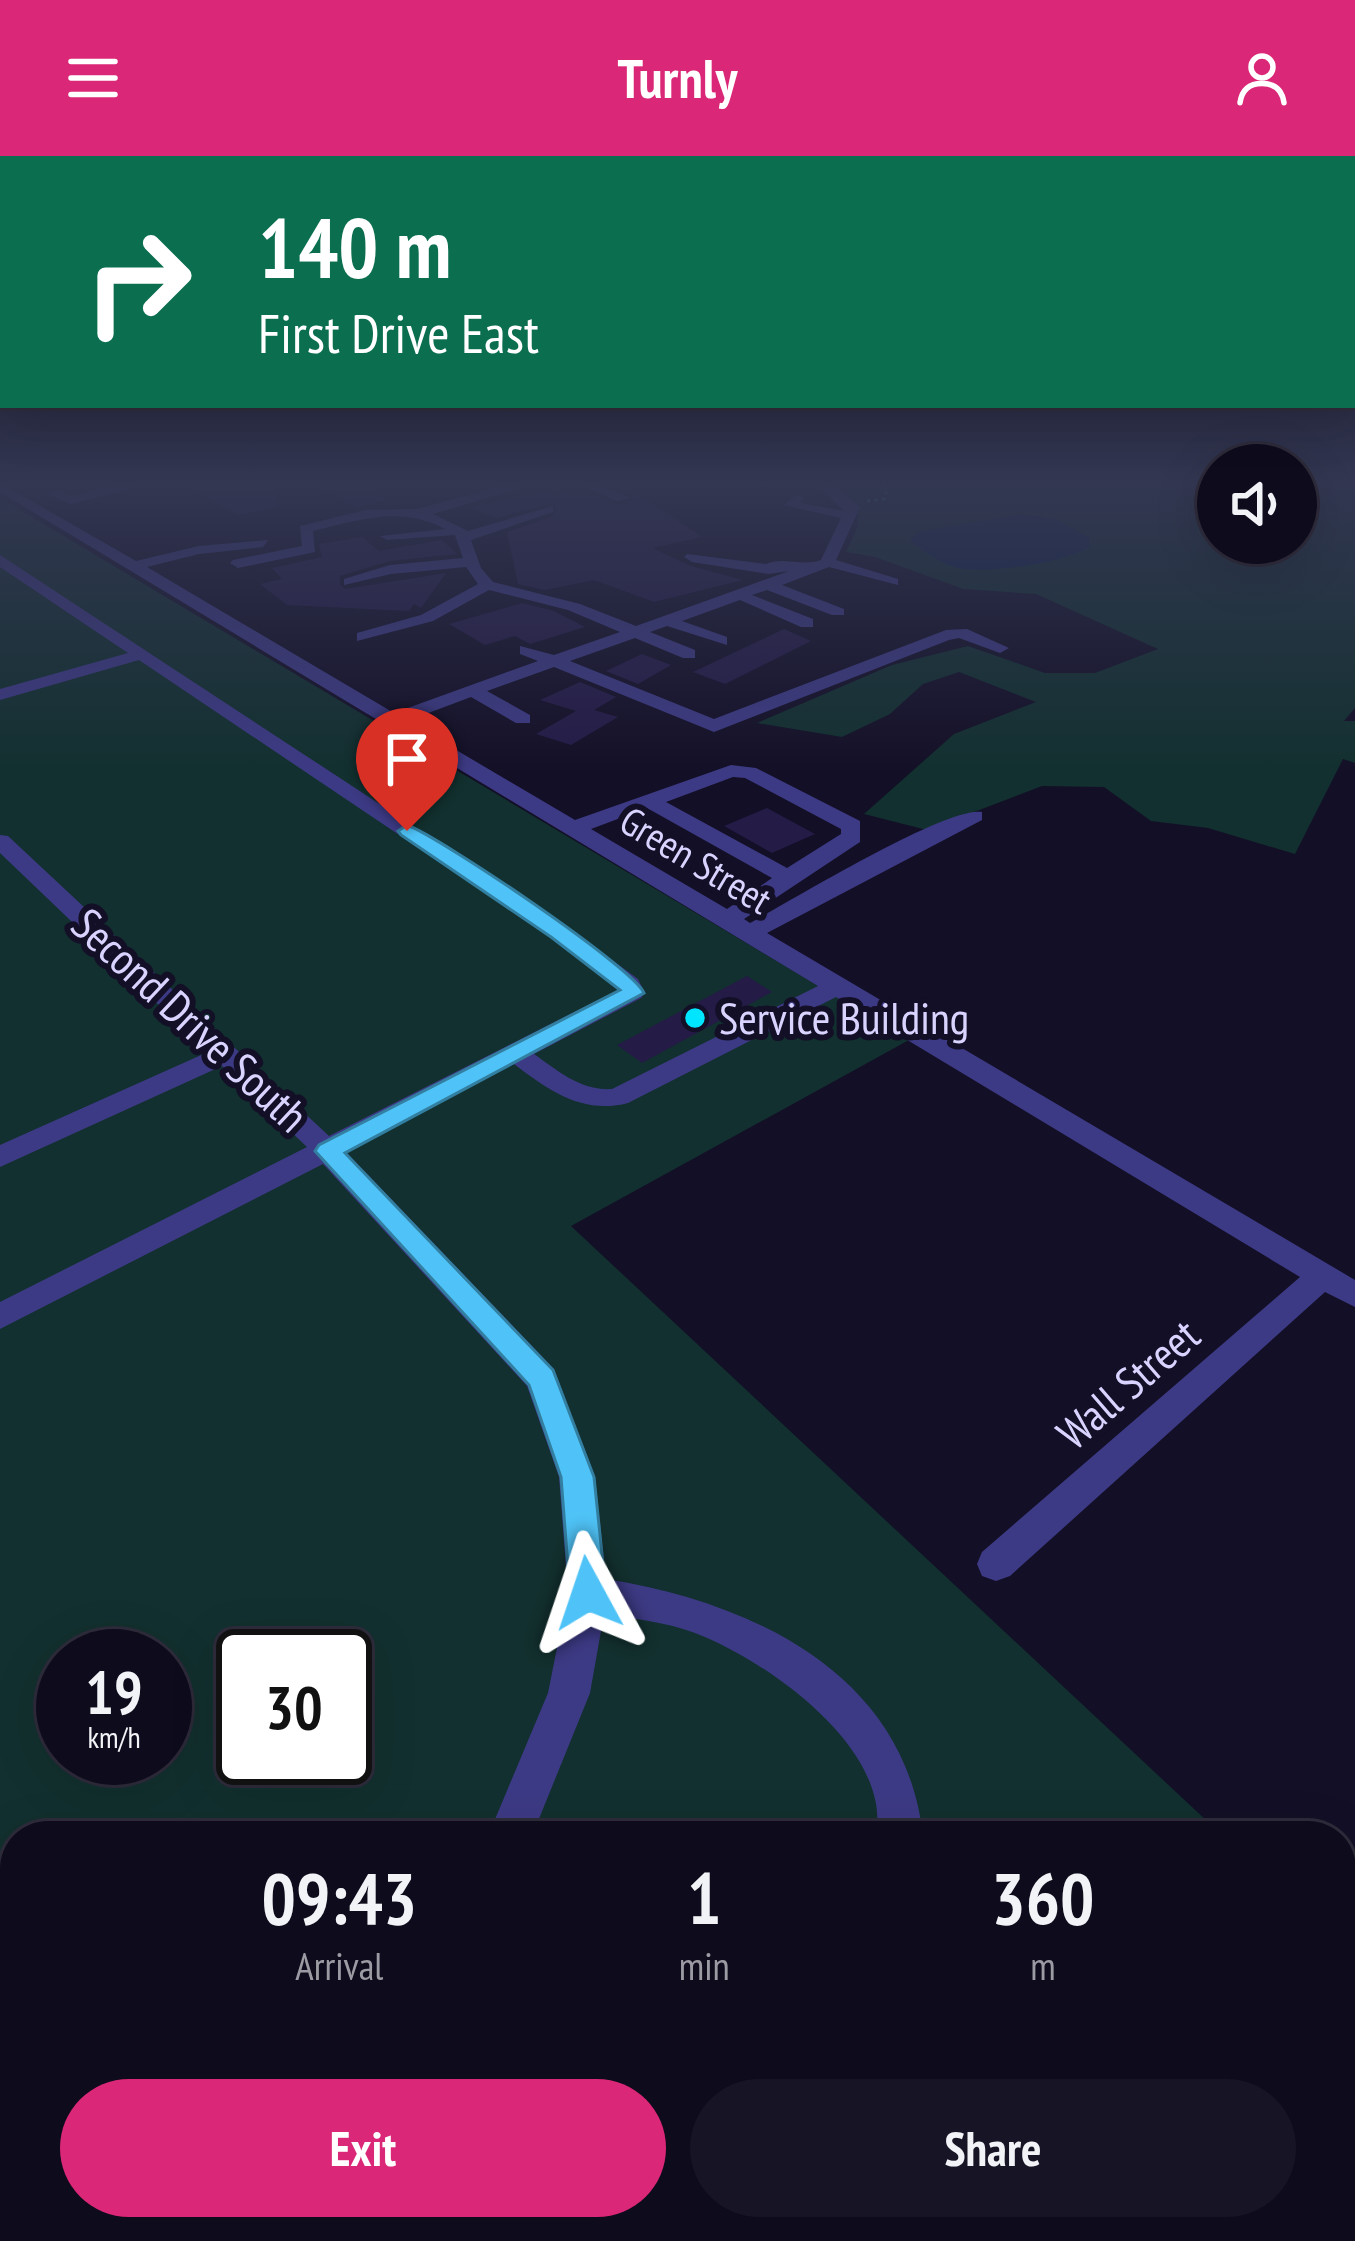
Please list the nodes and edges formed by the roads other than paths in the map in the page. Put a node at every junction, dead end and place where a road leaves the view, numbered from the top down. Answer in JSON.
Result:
{"nodes":[{"id":1,"x":30,"y":580,"type":"edge"},
{"id":2,"x":157,"y":580,"type":"edge"},
{"id":3,"x":345,"y":580,"type":"edge"},
{"id":4,"x":356,"y":580,"type":"edge"},
{"id":5,"x":485,"y":580,"type":"edge"},
{"id":6,"x":785,"y":580,"type":"edge"},
{"id":7,"x":884,"y":580,"type":"edge"},
{"id":8,"x":350,"y":582,"type":"junction"},
{"id":9,"x":892,"y":582,"type":"dead end"},
{"id":10,"x":488,"y":585,"type":"junction"},
{"id":11,"x":771,"y":586,"type":"junction"},
{"id":12,"x":378,"y":591,"type":"dead end"},
{"id":13,"x":583,"y":591,"type":"dead end"},
{"id":14,"x":515,"y":595,"type":"junction"},
{"id":15,"x":742,"y":597,"type":"junction"},
{"id":16,"x":496,"y":606,"type":"dead end"},
{"id":17,"x":838,"y":611,"type":"dead end"},
{"id":18,"x":668,"y":623,"type":"junction"},
{"id":19,"x":808,"y":623,"type":"dead end"},
{"id":20,"x":637,"y":634,"type":"junction"},
{"id":21,"x":363,"y":637,"type":"dead end"},
{"id":22,"x":721,"y":641,"type":"dead end"},
{"id":23,"x":1000,"y":648,"type":"dead end"},
{"id":24,"x":526,"y":650,"type":"dead end"},
{"id":25,"x":689,"y":654,"type":"dead end"},
{"id":26,"x":142,"y":655,"type":"junction"},
{"id":27,"x":554,"y":663,"type":"junction"},
{"id":28,"x":473,"y":691,"type":"junction"},
{"id":29,"x":0,"y":695,"type":"edge"},
{"id":30,"x":391,"y":719,"type":"junction"},
{"id":31,"x":523,"y":719,"type":"dead end"},
{"id":32,"x":651,"y":802,"type":"junction"},
{"id":33,"x":975,"y":816,"type":"dead end"},
{"id":34,"x":573,"y":828,"type":"junction"},
{"id":35,"x":0,"y":841,"type":"edge"},
{"id":36,"x":787,"y":877,"type":"junction"},
{"id":37,"x":738,"y":927,"type":"junction"},
{"id":38,"x":837,"y":986,"type":"junction"},
{"id":39,"x":516,"y":1053,"type":"junction"},
{"id":40,"x":226,"y":1054,"type":"junction"},
{"id":41,"x":328,"y":1151,"type":"junction"},
{"id":42,"x":0,"y":1157,"type":"edge"},
{"id":43,"x":1323,"y":1276,"type":"junction"},
{"id":44,"x":1355,"y":1294,"type":"edge"},
{"id":45,"x":0,"y":1317,"type":"edge"},
{"id":46,"x":996,"y":1564,"type":"dead end"},
{"id":47,"x":588,"y":1593,"type":"junction"},
{"id":48,"x":516,"y":1821,"type":"edge"},
{"id":49,"x":902,"y":1821,"type":"edge"}],
"edges":[{"from":1,"to":26,"type":"street"},
{"from":2,"to":30,"type":"street","name":"Green Street"},
{"from":3,"to":8,"type":"street"},
{"from":4,"to":8,"type":"street"},
{"from":5,"to":10,"type":"street"},
{"from":6,"to":11,"type":"street"},
{"from":7,"to":9,"type":"street"},
{"from":8,"to":12,"type":"street"},
{"from":10,"to":14,"type":"street"},
{"from":10,"to":21,"type":"street"},
{"from":11,"to":15,"type":"street"},
{"from":11,"to":17,"type":"street"},
{"from":13,"to":18,"type":"street"},
{"from":14,"to":16,"type":"street"},
{"from":14,"to":20,"type":"street"},
{"from":15,"to":18,"type":"street"},
{"from":15,"to":19,"type":"street"},
{"from":18,"to":20,"type":"street"},
{"from":18,"to":22,"type":"street"},
{"from":20,"to":25,"type":"street"},
{"from":20,"to":27,"type":"street"},
{"from":23,"to":27,"type":"street"},
{"from":24,"to":27,"type":"street"},
{"from":26,"to":29,"type":"street"},
{"from":26,"to":39,"type":"street"},
{"from":27,"to":28,"type":"street"},
{"from":28,"to":30,"type":"street"},
{"from":28,"to":31,"type":"street"},
{"from":30,"to":34,"type":"street","name":"Green Street"},
{"from":32,"to":34,"type":"street"},
{"from":32,"to":36,"type":"street"},
{"from":32,"to":36,"type":"street"},
{"from":33,"to":37,"type":"street"},
{"from":34,"to":37,"type":"street","name":"Green Street"},
{"from":35,"to":40,"type":"street","name":"Second Drive South"},
{"from":36,"to":37,"type":"street"},
{"from":37,"to":38,"type":"street","name":"Green Street"},
{"from":38,"to":39,"type":"street"},
{"from":38,"to":43,"type":"street","name":"Green Street"},
{"from":39,"to":41,"type":"street"},
{"from":40,"to":41,"type":"street","name":"Second Drive South"},
{"from":40,"to":42,"type":"street"},
{"from":41,"to":45,"type":"street"},
{"from":41,"to":47,"type":"street","name":"Second Drive South"},
{"from":43,"to":44,"type":"street","name":"Green Street"},
{"from":43,"to":46,"type":"street","name":"Wall Street"},
{"from":47,"to":48,"type":"street","name":"Second Drive South"},
{"from":47,"to":49,"type":"street"}]}
